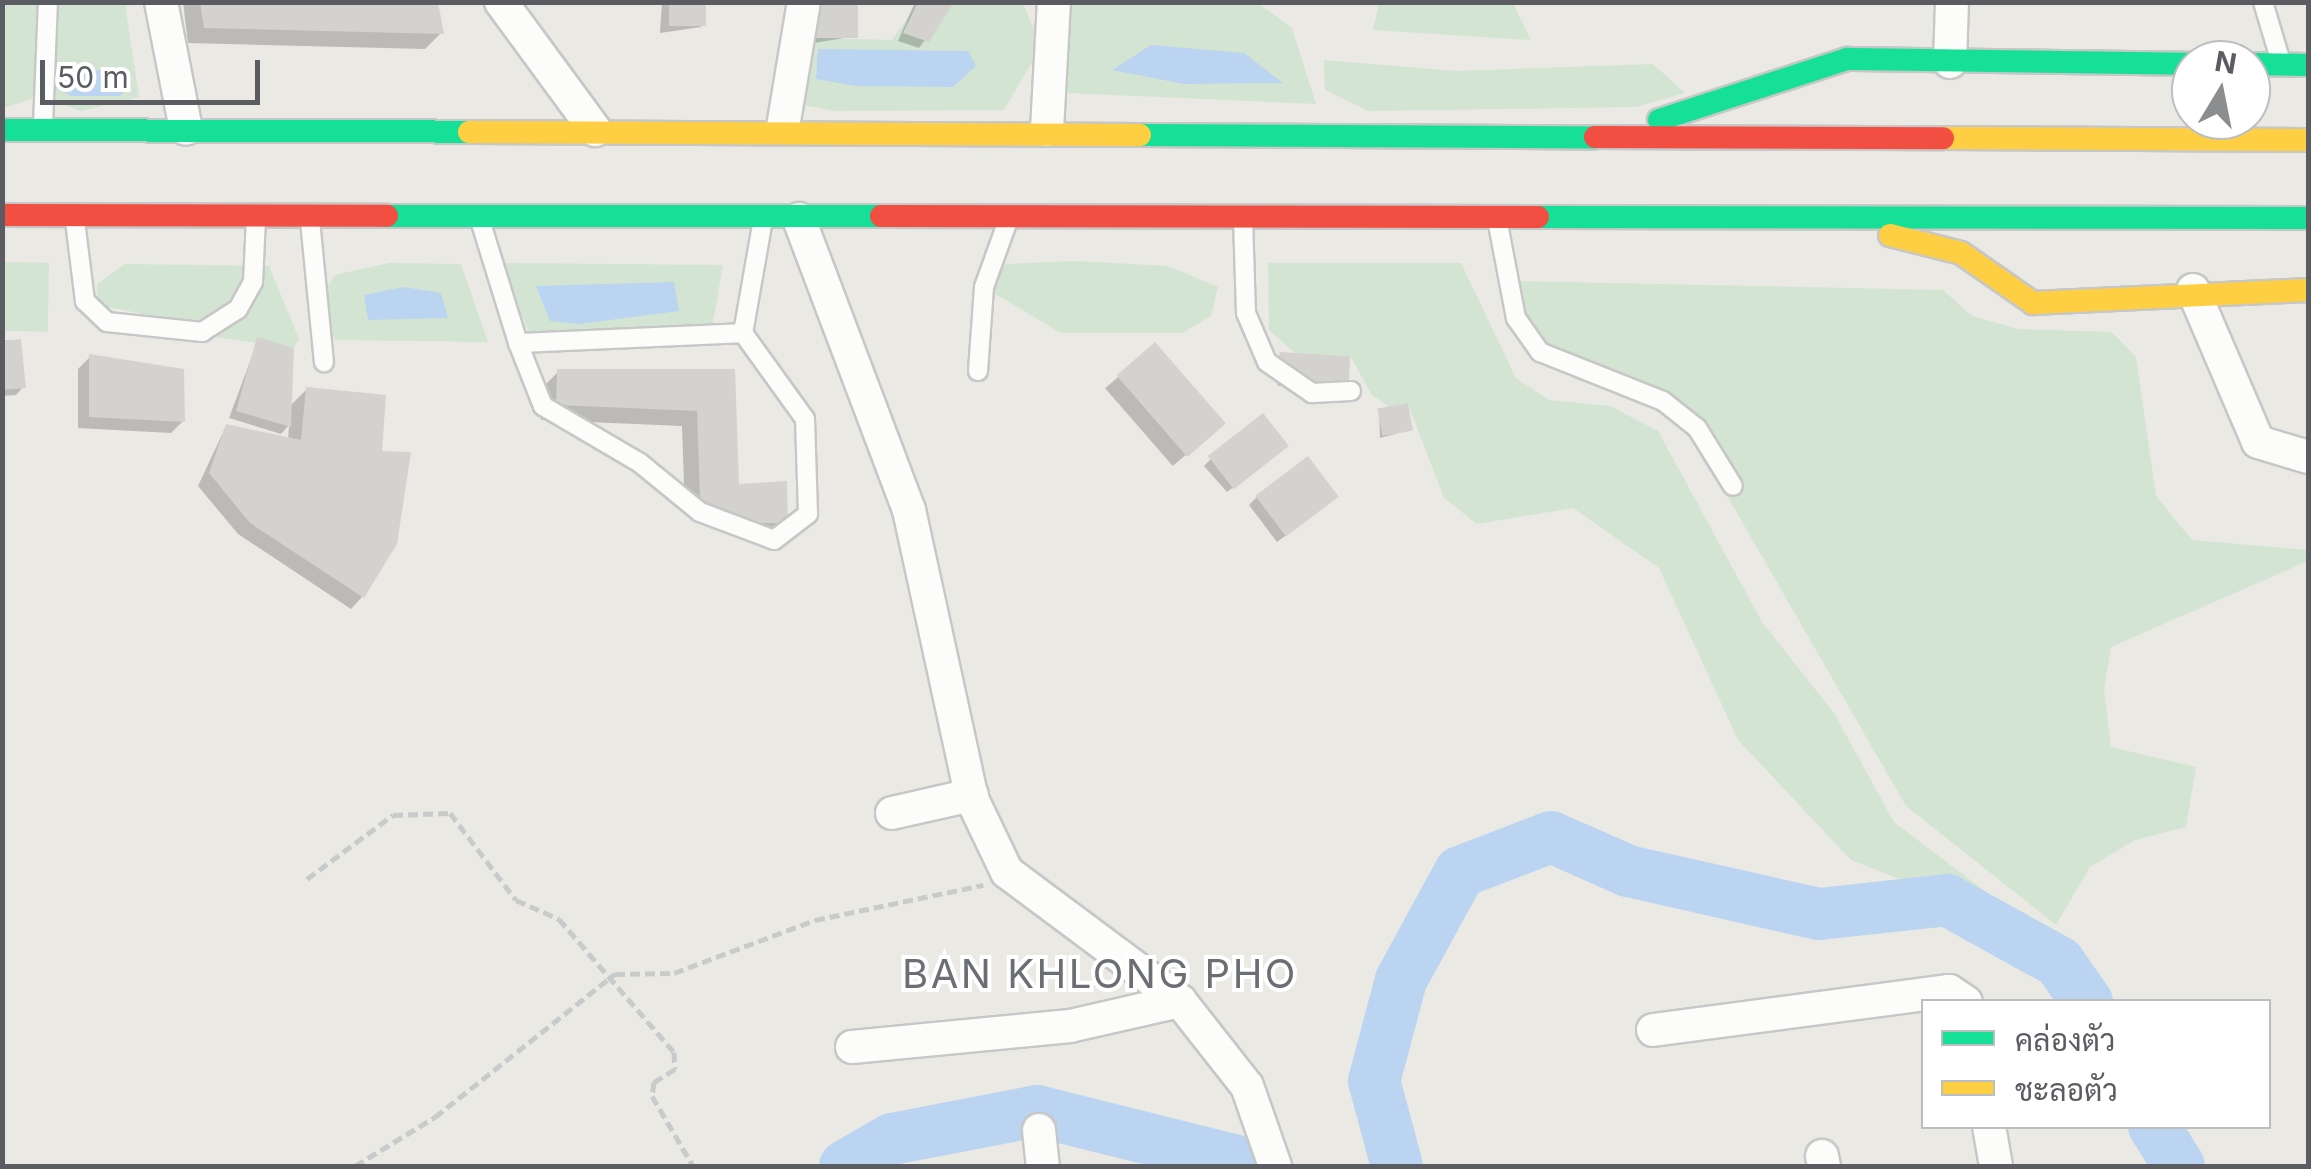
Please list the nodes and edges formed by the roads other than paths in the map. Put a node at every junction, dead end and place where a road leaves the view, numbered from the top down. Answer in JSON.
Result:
{"nodes":[{"id":1,"x":48,"y":2,"type":"edge"},
{"id":2,"x":161,"y":2,"type":"edge"},
{"id":3,"x":502,"y":2,"type":"edge"},
{"id":4,"x":1054,"y":2,"type":"edge"},
{"id":5,"x":1952,"y":2,"type":"edge"},
{"id":6,"x":2263,"y":2,"type":"edge"},
{"id":7,"x":803,"y":11,"type":"edge"},
{"id":8,"x":1935,"y":62,"type":"junction"},
{"id":9,"x":2171,"y":64,"type":"edge"},
{"id":10,"x":2271,"y":65,"type":"edge"},
{"id":11,"x":2282,"y":65,"type":"junction"},
{"id":12,"x":2308,"y":65,"type":"edge"},
{"id":13,"x":1855,"y":88,"type":"dead end"},
{"id":14,"x":1866,"y":111,"type":"dead end"},
{"id":15,"x":783,"y":128,"type":"junction"},
{"id":16,"x":2,"y":130,"type":"edge"},
{"id":17,"x":42,"y":130,"type":"junction"},
{"id":18,"x":186,"y":130,"type":"junction"},
{"id":19,"x":596,"y":130,"type":"junction"},
{"id":20,"x":1047,"y":130,"type":"junction"},
{"id":21,"x":1599,"y":134,"type":"junction"},
{"id":22,"x":1915,"y":140,"type":"junction"},
{"id":23,"x":2308,"y":140,"type":"edge"},
{"id":24,"x":256,"y":214,"type":"junction"},
{"id":25,"x":310,"y":214,"type":"junction"},
{"id":26,"x":2059,"y":214,"type":"junction"},
{"id":27,"x":2,"y":215,"type":"edge"},
{"id":28,"x":75,"y":215,"type":"junction"},
{"id":29,"x":478,"y":215,"type":"junction"},
{"id":30,"x":1009,"y":218,"type":"junction"},
{"id":31,"x":1243,"y":218,"type":"junction"},
{"id":32,"x":1496,"y":218,"type":"junction"},
{"id":33,"x":1818,"y":218,"type":"junction"},
{"id":34,"x":2308,"y":218,"type":"edge"},
{"id":35,"x":763,"y":219,"type":"junction"},
{"id":36,"x":799,"y":219,"type":"junction"},
{"id":37,"x":2194,"y":290,"type":"junction"},
{"id":38,"x":2308,"y":290,"type":"edge"},
{"id":39,"x":2086,"y":294,"type":"junction"},
{"id":40,"x":743,"y":333,"type":"junction"},
{"id":41,"x":515,"y":334,"type":"junction"},
{"id":42,"x":324,"y":362,"type":"dead end"},
{"id":43,"x":978,"y":371,"type":"dead end"},
{"id":44,"x":1352,"y":392,"type":"dead end"},
{"id":45,"x":2308,"y":458,"type":"edge"},
{"id":46,"x":1732,"y":486,"type":"dead end"},
{"id":47,"x":972,"y":794,"type":"junction"},
{"id":48,"x":892,"y":813,"type":"dead end"},
{"id":49,"x":1961,"y":999,"type":"edge"},
{"id":50,"x":1180,"y":1001,"type":"junction"},
{"id":51,"x":1653,"y":1030,"type":"dead end"},
{"id":52,"x":852,"y":1046,"type":"dead end"},
{"id":53,"x":1990,"y":1129,"type":"edge"},
{"id":54,"x":1039,"y":1130,"type":"dead end"},
{"id":55,"x":1271,"y":1153,"type":"edge"},
{"id":56,"x":1043,"y":1166,"type":"edge"},
{"id":57,"x":1996,"y":1166,"type":"edge"}],
"edges":[{"from":1,"to":17,"type":"lane"},
{"from":2,"to":18,"type":"street"},
{"from":3,"to":19,"type":"street"},
{"from":4,"to":20,"type":"street"},
{"from":5,"to":8,"type":"street"},
{"from":6,"to":11,"type":"lane"},
{"from":7,"to":15,"type":"street"},
{"from":8,"to":9,"type":"main road"},
{"from":8,"to":13,"type":"main road"},
{"from":8,"to":21,"type":"main road"},
{"from":10,"to":11,"type":"main road"},
{"from":11,"to":12,"type":"main road"},
{"from":14,"to":22,"type":"main road"},
{"from":15,"to":19,"type":"main road"},
{"from":15,"to":20,"type":"main road"},
{"from":16,"to":17,"type":"main road"},
{"from":17,"to":18,"type":"main road"},
{"from":18,"to":19,"type":"main road"},
{"from":20,"to":21,"type":"main road"},
{"from":21,"to":22,"type":"main road"},
{"from":22,"to":23,"type":"main road"},
{"from":24,"to":25,"type":"main road"},
{"from":24,"to":28,"type":"main road"},
{"from":24,"to":28,"type":"lane"},
{"from":25,"to":29,"type":"main road"},
{"from":25,"to":42,"type":"lane"},
{"from":26,"to":33,"type":"main road"},
{"from":26,"to":34,"type":"main road"},
{"from":26,"to":39,"type":"main road"},
{"from":27,"to":28,"type":"main road"},
{"from":29,"to":35,"type":"main road"},
{"from":29,"to":41,"type":"lane"},
{"from":30,"to":31,"type":"main road"},
{"from":30,"to":36,"type":"main road"},
{"from":30,"to":43,"type":"lane"},
{"from":31,"to":32,"type":"main road"},
{"from":31,"to":44,"type":"lane"},
{"from":32,"to":33,"type":"main road"},
{"from":32,"to":46,"type":"lane"},
{"from":33,"to":39,"type":"main road"},
{"from":35,"to":36,"type":"main road"},
{"from":35,"to":40,"type":"lane"},
{"from":36,"to":47,"type":"street"},
{"from":37,"to":38,"type":"main road"},
{"from":37,"to":39,"type":"main road"},
{"from":37,"to":45,"type":"street"},
{"from":40,"to":41,"type":"lane"},
{"from":40,"to":41,"type":"lane"},
{"from":47,"to":48,"type":"street"},
{"from":47,"to":50,"type":"street"},
{"from":49,"to":51,"type":"street"},
{"from":50,"to":52,"type":"street"},
{"from":50,"to":55,"type":"street"},
{"from":53,"to":57,"type":"street"},
{"from":54,"to":56,"type":"street"}]}
